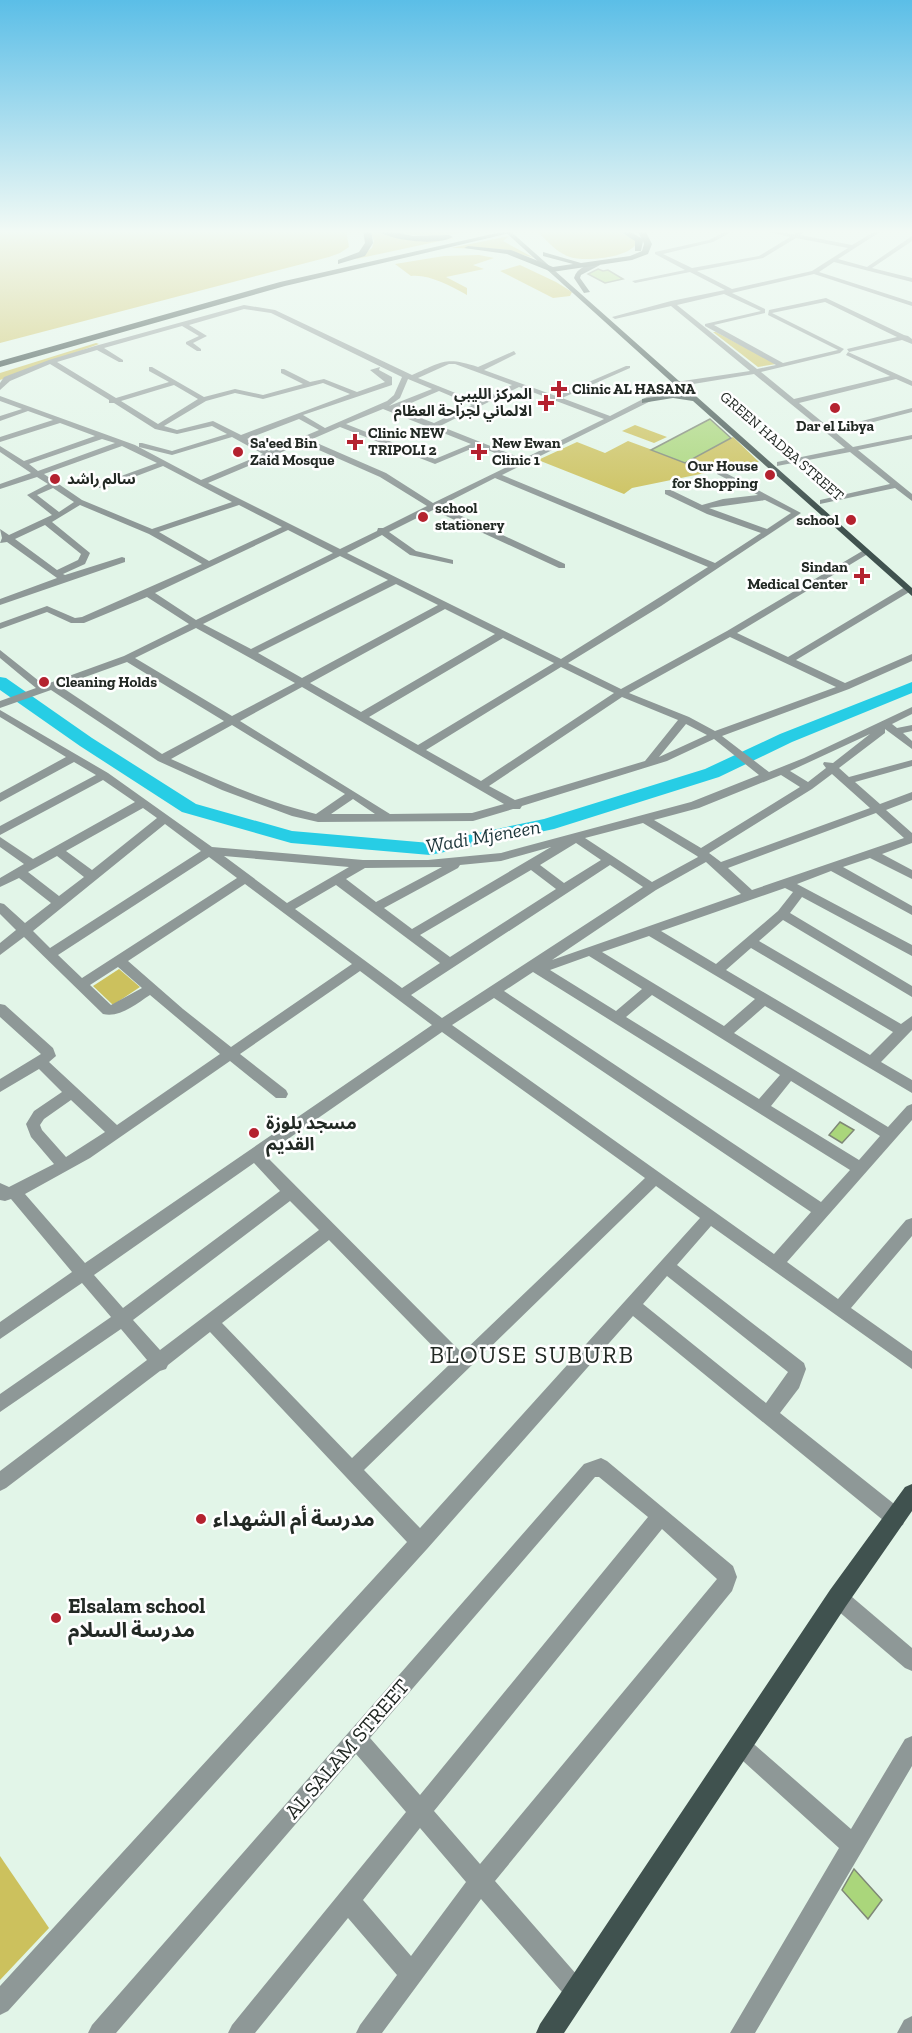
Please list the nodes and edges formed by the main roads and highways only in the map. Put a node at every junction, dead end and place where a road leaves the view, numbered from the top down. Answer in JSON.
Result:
{"nodes":[{"id":1,"x":119,"y":325,"type":"edge"},
{"id":2,"x":138,"y":325,"type":"edge"},
{"id":3,"x":618,"y":325,"type":"edge"},
{"id":4,"x":623,"y":325,"type":"edge"},
{"id":5,"x":0,"y":357,"type":"edge"},
{"id":6,"x":0,"y":364,"type":"edge"},
{"id":7,"x":682,"y":383,"type":"junction"},
{"id":8,"x":698,"y":400,"type":"junction"},
{"id":9,"x":645,"y":401,"type":"road end"},
{"id":10,"x":818,"y":503,"type":"junction"},
{"id":11,"x":906,"y":583,"type":"edge"},
{"id":12,"x":912,"y":1494,"type":"edge"},
{"id":13,"x":549,"y":2033,"type":"edge"}],
"edges":[{"from":1,"to":5,"type":"highway"},
{"from":2,"to":6,"type":"highway"},
{"from":3,"to":7,"type":"main road"},
{"from":4,"to":7,"type":"main road","name":"GREEN HADBA STREET"},
{"from":7,"to":8,"type":"main road"},
{"from":7,"to":10,"type":"main road","name":"GREEN HADBA STREET"},
{"from":8,"to":9,"type":"main road"},
{"from":8,"to":10,"type":"main road"},
{"from":10,"to":11,"type":"main road","name":"GREEN HADBA STREET"},
{"from":10,"to":11,"type":"main road"},
{"from":12,"to":13,"type":"main road"}]}
